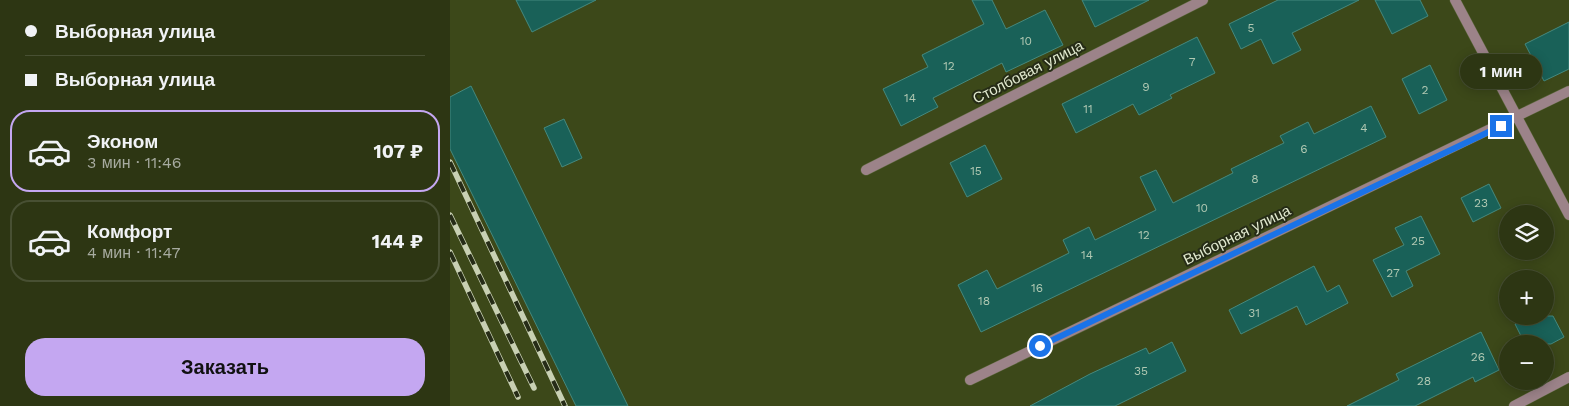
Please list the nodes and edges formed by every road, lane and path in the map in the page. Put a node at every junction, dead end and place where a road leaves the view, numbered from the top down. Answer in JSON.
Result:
{"nodes":[{"id":1,"x":1203,"y":0,"type":"edge"},
{"id":2,"x":1455,"y":0,"type":"edge"},
{"id":3,"x":1569,"y":91,"type":"edge"},
{"id":4,"x":1518,"y":117,"type":"junction"},
{"id":5,"x":866,"y":170,"type":"dead end"},
{"id":6,"x":1569,"y":215,"type":"edge"},
{"id":7,"x":1569,"y":377,"type":"edge"},
{"id":8,"x":970,"y":380,"type":"dead end"},
{"id":9,"x":1514,"y":406,"type":"edge"}],
"edges":[{"from":1,"to":5,"type":"street","name":"Столбовая улица"},
{"from":2,"to":4,"type":"street"},
{"from":3,"to":4,"type":"street","name":"Выборная улица"},
{"from":4,"to":6,"type":"street"},
{"from":4,"to":8,"type":"street","name":"Выборная улица"},
{"from":7,"to":9,"type":"street"}]}
